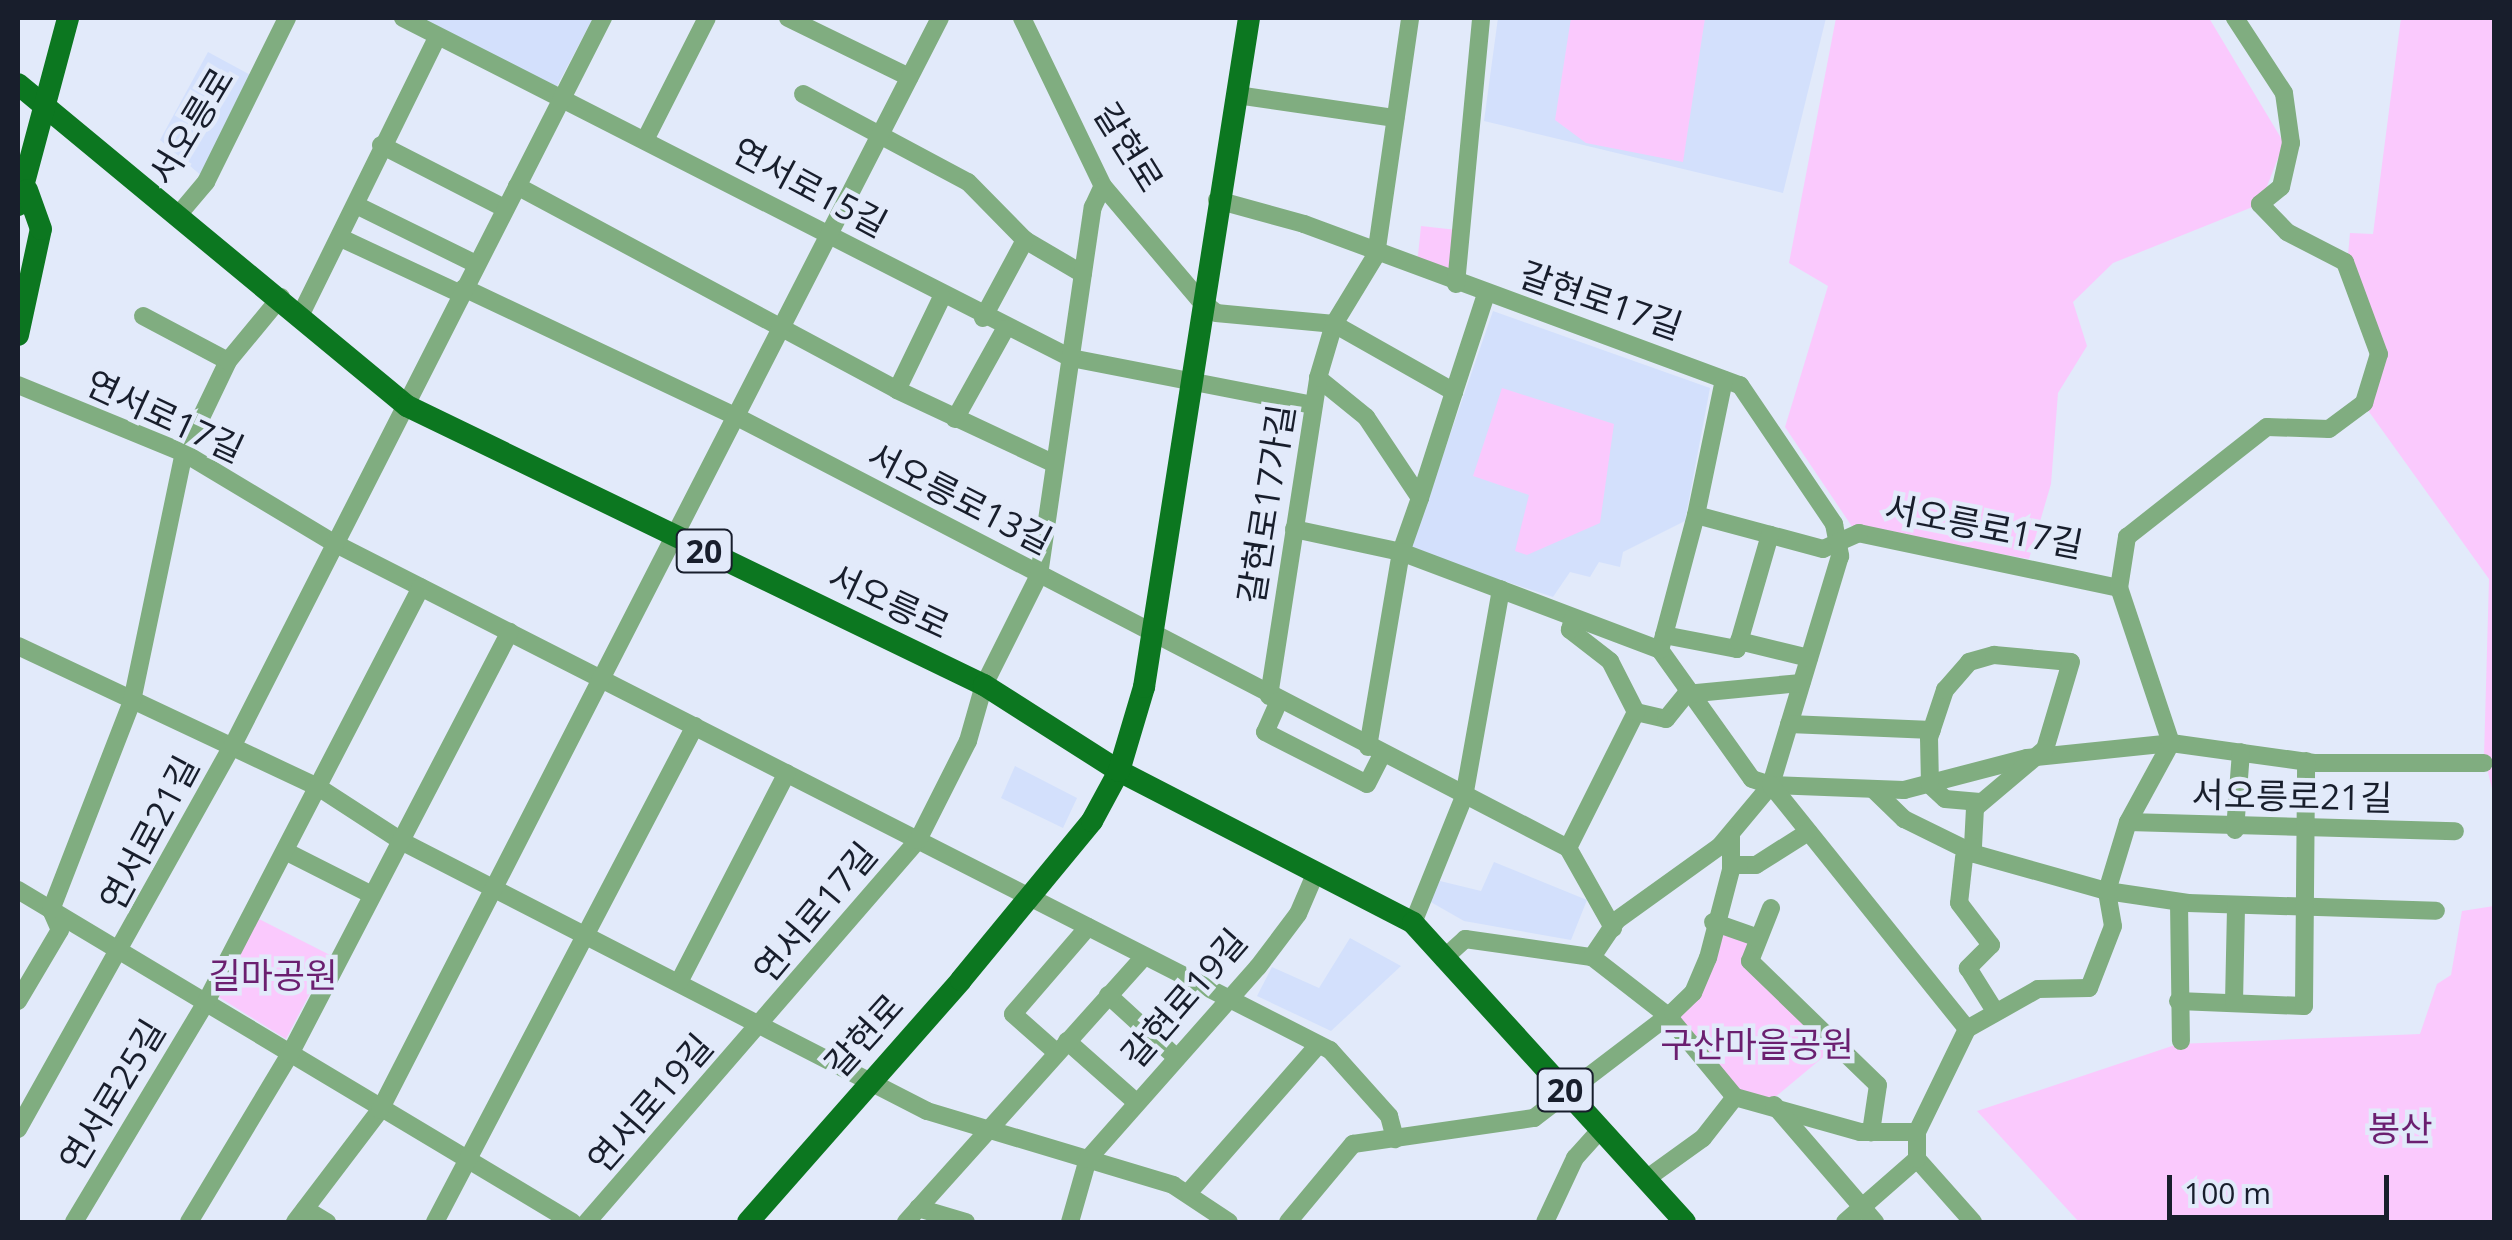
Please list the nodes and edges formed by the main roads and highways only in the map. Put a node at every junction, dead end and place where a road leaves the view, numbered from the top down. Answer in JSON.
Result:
{"nodes":[{"id":1,"x":68,"y":18,"type":"edge"},
{"id":2,"x":1249,"y":18,"type":"edge"},
{"id":3,"x":18,"y":84,"type":"edge"},
{"id":4,"x":43,"y":112,"type":"junction"},
{"id":5,"x":22,"y":198,"type":"edge"},
{"id":6,"x":18,"y":335,"type":"edge"},
{"id":7,"x":1120,"y":771,"type":"junction"},
{"id":8,"x":748,"y":1222,"type":"edge"},
{"id":9,"x":1685,"y":1222,"type":"edge"}],
"edges":[{"from":1,"to":4,"type":"main road"},
{"from":2,"to":7,"type":"main road","name":"갈현로"},
{"from":3,"to":4,"type":"main road","name":"서오릉로","number":"20"},
{"from":4,"to":5,"type":"main road"},
{"from":4,"to":7,"type":"main road","name":"서오릉로","number":"20"},
{"from":5,"to":6,"type":"main road"},
{"from":7,"to":8,"type":"main road","name":"갈현로"},
{"from":7,"to":9,"type":"main road","name":"서오릉로","number":"20"}]}
